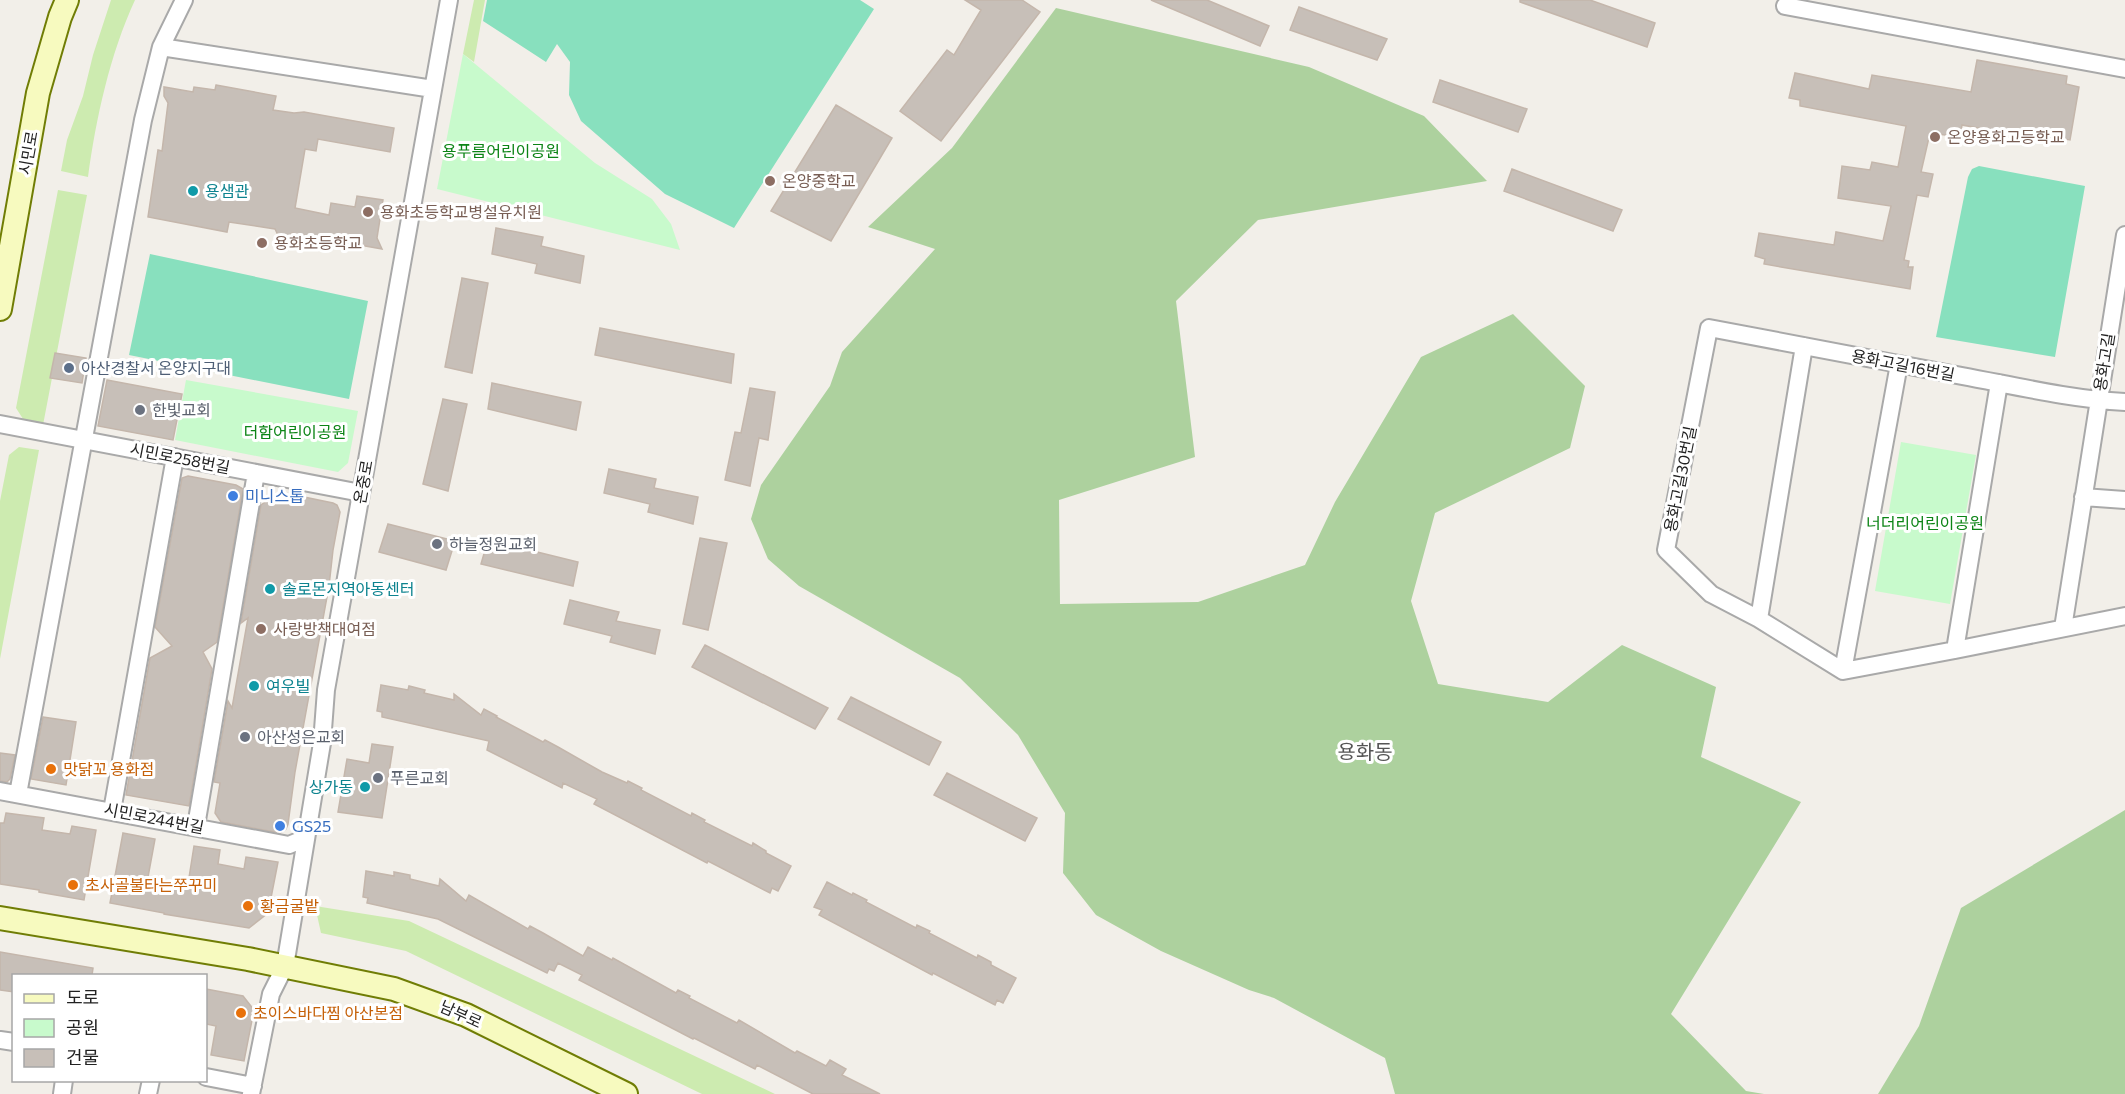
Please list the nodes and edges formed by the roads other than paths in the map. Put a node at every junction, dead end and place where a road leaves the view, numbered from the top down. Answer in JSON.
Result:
{"nodes":[{"id":1,"x":67,"y":0,"type":"edge"},
{"id":2,"x":184,"y":0,"type":"edge"},
{"id":3,"x":449,"y":0,"type":"edge"},
{"id":4,"x":1785,"y":6,"type":"dead end"},
{"id":5,"x":161,"y":47,"type":"junction"},
{"id":6,"x":2125,"y":69,"type":"edge"},
{"id":7,"x":433,"y":89,"type":"junction"},
{"id":8,"x":2125,"y":235,"type":"edge"},
{"id":9,"x":2120,"y":297,"type":"edge"},
{"id":10,"x":0,"y":309,"type":"edge"},
{"id":11,"x":1709,"y":328,"type":"joint"},
{"id":12,"x":1804,"y":346,"type":"junction"},
{"id":13,"x":1899,"y":364,"type":"junction"},
{"id":14,"x":1999,"y":383,"type":"junction"},
{"id":15,"x":2098,"y":400,"type":"junction"},
{"id":16,"x":2125,"y":402,"type":"edge"},
{"id":17,"x":0,"y":424,"type":"edge"},
{"id":18,"x":83,"y":440,"type":"junction"},
{"id":19,"x":174,"y":457,"type":"junction"},
{"id":20,"x":256,"y":473,"type":"junction"},
{"id":21,"x":361,"y":492,"type":"junction"},
{"id":22,"x":2083,"y":497,"type":"junction"},
{"id":23,"x":2125,"y":500,"type":"edge"},
{"id":24,"x":2125,"y":616,"type":"edge"},
{"id":25,"x":1759,"y":619,"type":"junction"},
{"id":26,"x":2063,"y":628,"type":"junction"},
{"id":27,"x":1955,"y":650,"type":"junction"},
{"id":28,"x":1843,"y":671,"type":"junction"},
{"id":29,"x":0,"y":791,"type":"edge"},
{"id":30,"x":18,"y":794,"type":"junction"},
{"id":31,"x":112,"y":811,"type":"junction"},
{"id":32,"x":196,"y":826,"type":"junction"},
{"id":33,"x":306,"y":838,"type":"junction"},
{"id":34,"x":0,"y":918,"type":"edge"},
{"id":35,"x":285,"y":966,"type":"junction"},
{"id":36,"x":207,"y":1077,"type":"edge"},
{"id":37,"x":252,"y":1090,"type":"edge"},
{"id":38,"x":626,"y":1094,"type":"edge"}],
"edges":[{"from":1,"to":10,"type":"street","name":"시민로"},
{"from":2,"to":5,"type":"street"},
{"from":3,"to":7,"type":"street","name":"온중로"},
{"from":4,"to":6,"type":"street"},
{"from":5,"to":7,"type":"street"},
{"from":5,"to":18,"type":"street"},
{"from":7,"to":21,"type":"street","name":"온중로"},
{"from":8,"to":9,"type":"street","name":"용화고길"},
{"from":9,"to":15,"type":"street","name":"용화고길"},
{"from":11,"to":12,"type":"street","name":"용화고길16번길"},
{"from":11,"to":25,"type":"street","name":"용화고길30번길"},
{"from":12,"to":13,"type":"street","name":"용화고길16번길"},
{"from":12,"to":25,"type":"street"},
{"from":13,"to":14,"type":"street","name":"용화고길16번길"},
{"from":13,"to":28,"type":"street"},
{"from":14,"to":15,"type":"street","name":"용화고길16번길"},
{"from":14,"to":27,"type":"street"},
{"from":15,"to":16,"type":"street","name":"용화고길"},
{"from":15,"to":22,"type":"street"},
{"from":17,"to":18,"type":"street","name":"시민로258번길"},
{"from":18,"to":19,"type":"street","name":"시민로258번길"},
{"from":18,"to":30,"type":"street"},
{"from":19,"to":20,"type":"street","name":"시민로258번길"},
{"from":19,"to":31,"type":"street"},
{"from":20,"to":21,"type":"street","name":"시민로258번길"},
{"from":20,"to":32,"type":"street"},
{"from":21,"to":33,"type":"street","name":"온중로"},
{"from":22,"to":23,"type":"street"},
{"from":22,"to":26,"type":"street"},
{"from":24,"to":26,"type":"street"},
{"from":25,"to":28,"type":"street","name":"용화고길30번길"},
{"from":26,"to":27,"type":"street"},
{"from":27,"to":28,"type":"street"},
{"from":29,"to":30,"type":"street","name":"시민로244번길"},
{"from":30,"to":31,"type":"street","name":"시민로244번길"},
{"from":31,"to":32,"type":"street","name":"시민로244번길"},
{"from":32,"to":33,"type":"street","name":"시민로244번길"},
{"from":33,"to":35,"type":"street","name":"온중로"},
{"from":34,"to":35,"type":"street","name":"남부로"},
{"from":35,"to":37,"type":"street"},
{"from":35,"to":38,"type":"street","name":"남부로"},
{"from":36,"to":37,"type":"street"}]}
